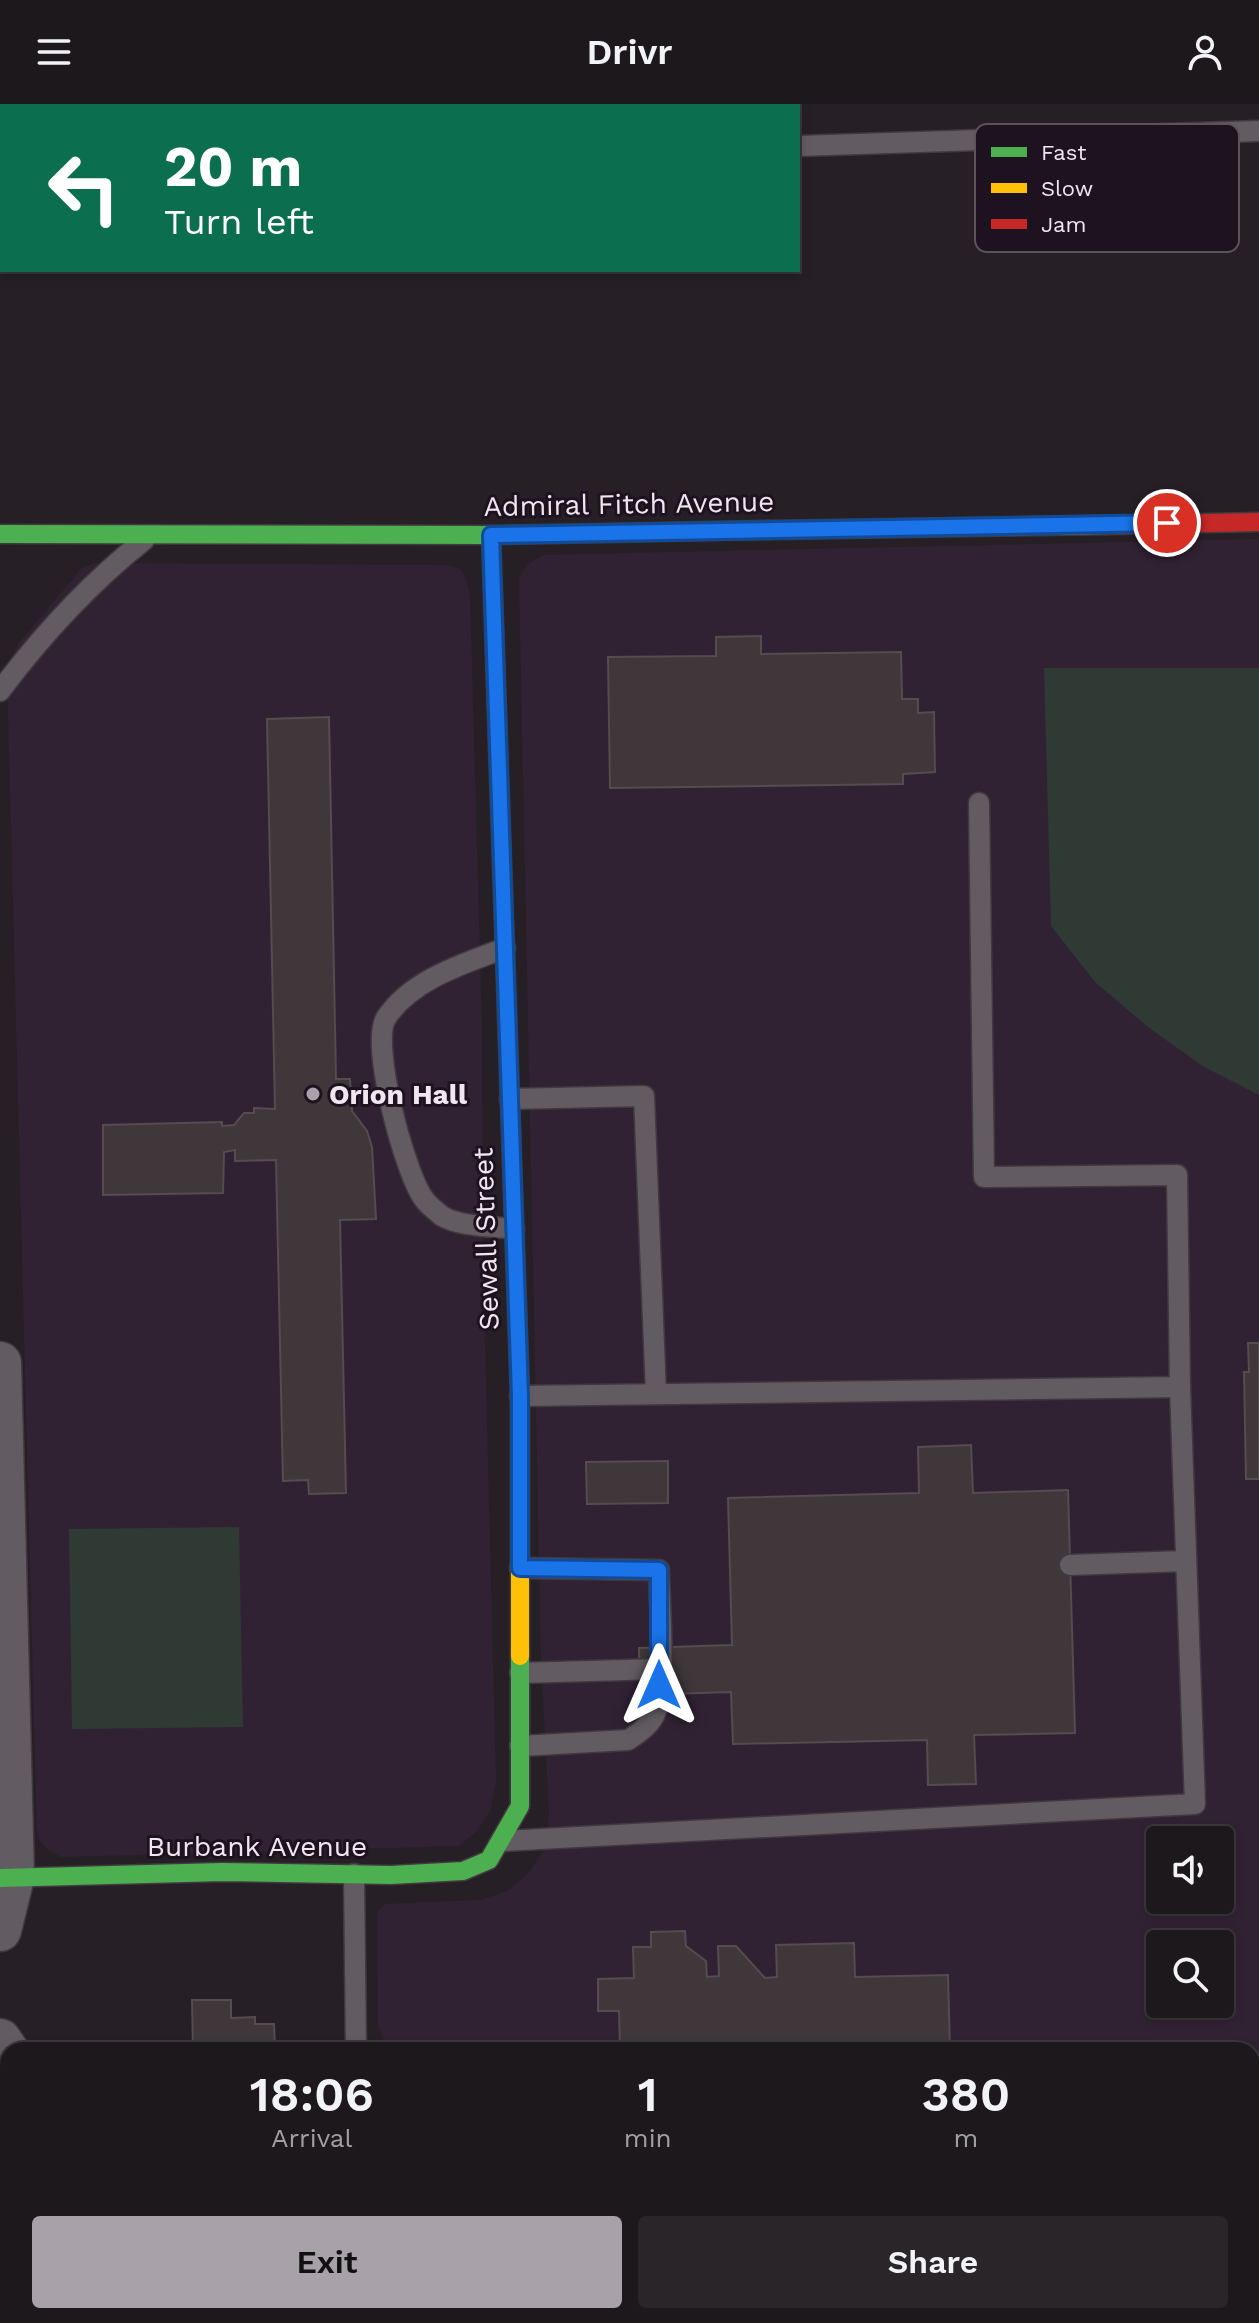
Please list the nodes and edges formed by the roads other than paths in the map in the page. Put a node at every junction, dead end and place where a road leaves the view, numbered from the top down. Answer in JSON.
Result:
{"nodes":[{"id":1,"x":1259,"y":131,"type":"edge"},
{"id":2,"x":1239,"y":132,"type":"edge"},
{"id":3,"x":975,"y":140,"type":"edge"},
{"id":4,"x":800,"y":146,"type":"edge"},
{"id":5,"x":1259,"y":522,"type":"edge"},
{"id":6,"x":0,"y":534,"type":"edge"},
{"id":7,"x":150,"y":535,"type":"junction"},
{"id":8,"x":491,"y":535,"type":"junction"},
{"id":9,"x":0,"y":691,"type":"edge"},
{"id":10,"x":979,"y":803,"type":"dead end"},
{"id":11,"x":505,"y":948,"type":"junction"},
{"id":12,"x":510,"y":1099,"type":"junction"},
{"id":13,"x":514,"y":1229,"type":"junction"},
{"id":14,"x":0,"y":1363,"type":"edge"},
{"id":15,"x":1180,"y":1387,"type":"junction"},
{"id":16,"x":656,"y":1394,"type":"junction"},
{"id":17,"x":520,"y":1396,"type":"junction"},
{"id":18,"x":1186,"y":1561,"type":"junction"},
{"id":19,"x":1070,"y":1565,"type":"dead end"},
{"id":20,"x":520,"y":1568,"type":"junction"},
{"id":21,"x":660,"y":1669,"type":"junction"},
{"id":22,"x":520,"y":1673,"type":"junction"},
{"id":23,"x":520,"y":1746,"type":"junction"},
{"id":24,"x":503,"y":1841,"type":"junction"},
{"id":25,"x":354,"y":1874,"type":"junction"},
{"id":26,"x":6,"y":1878,"type":"edge"},
{"id":27,"x":0,"y":1930,"type":"edge"},
{"id":28,"x":356,"y":2042,"type":"edge"}],
"edges":[{"from":1,"to":2,"type":"lane"},
{"from":3,"to":4,"type":"lane"},
{"from":5,"to":8,"type":"street","name":"Admiral Fitch Avenue"},
{"from":6,"to":7,"type":"street","name":"Admiral Fitch Avenue"},
{"from":7,"to":8,"type":"street","name":"Admiral Fitch Avenue"},
{"from":7,"to":9,"type":"lane"},
{"from":8,"to":11,"type":"street","name":"Sewall Street"},
{"from":10,"to":15,"type":"lane"},
{"from":11,"to":12,"type":"street","name":"Sewall Street"},
{"from":11,"to":13,"type":"lane"},
{"from":12,"to":13,"type":"street","name":"Sewall Street"},
{"from":12,"to":16,"type":"lane"},
{"from":13,"to":17,"type":"street","name":"Sewall Street"},
{"from":14,"to":26,"type":"street"},
{"from":15,"to":16,"type":"lane"},
{"from":15,"to":18,"type":"lane"},
{"from":16,"to":17,"type":"lane"},
{"from":17,"to":20,"type":"street","name":"Sewall Street"},
{"from":18,"to":19,"type":"lane"},
{"from":18,"to":24,"type":"lane"},
{"from":20,"to":21,"type":"lane"},
{"from":20,"to":22,"type":"street","name":"Sewall Street"},
{"from":21,"to":22,"type":"lane"},
{"from":21,"to":23,"type":"lane"},
{"from":22,"to":23,"type":"street","name":"Sewall Street"},
{"from":23,"to":24,"type":"street","name":"Sewall Street"},
{"from":24,"to":25,"type":"street","name":"Burbank Avenue"},
{"from":25,"to":26,"type":"street","name":"Burbank Avenue"},
{"from":25,"to":28,"type":"lane"},
{"from":26,"to":27,"type":"street"}]}
